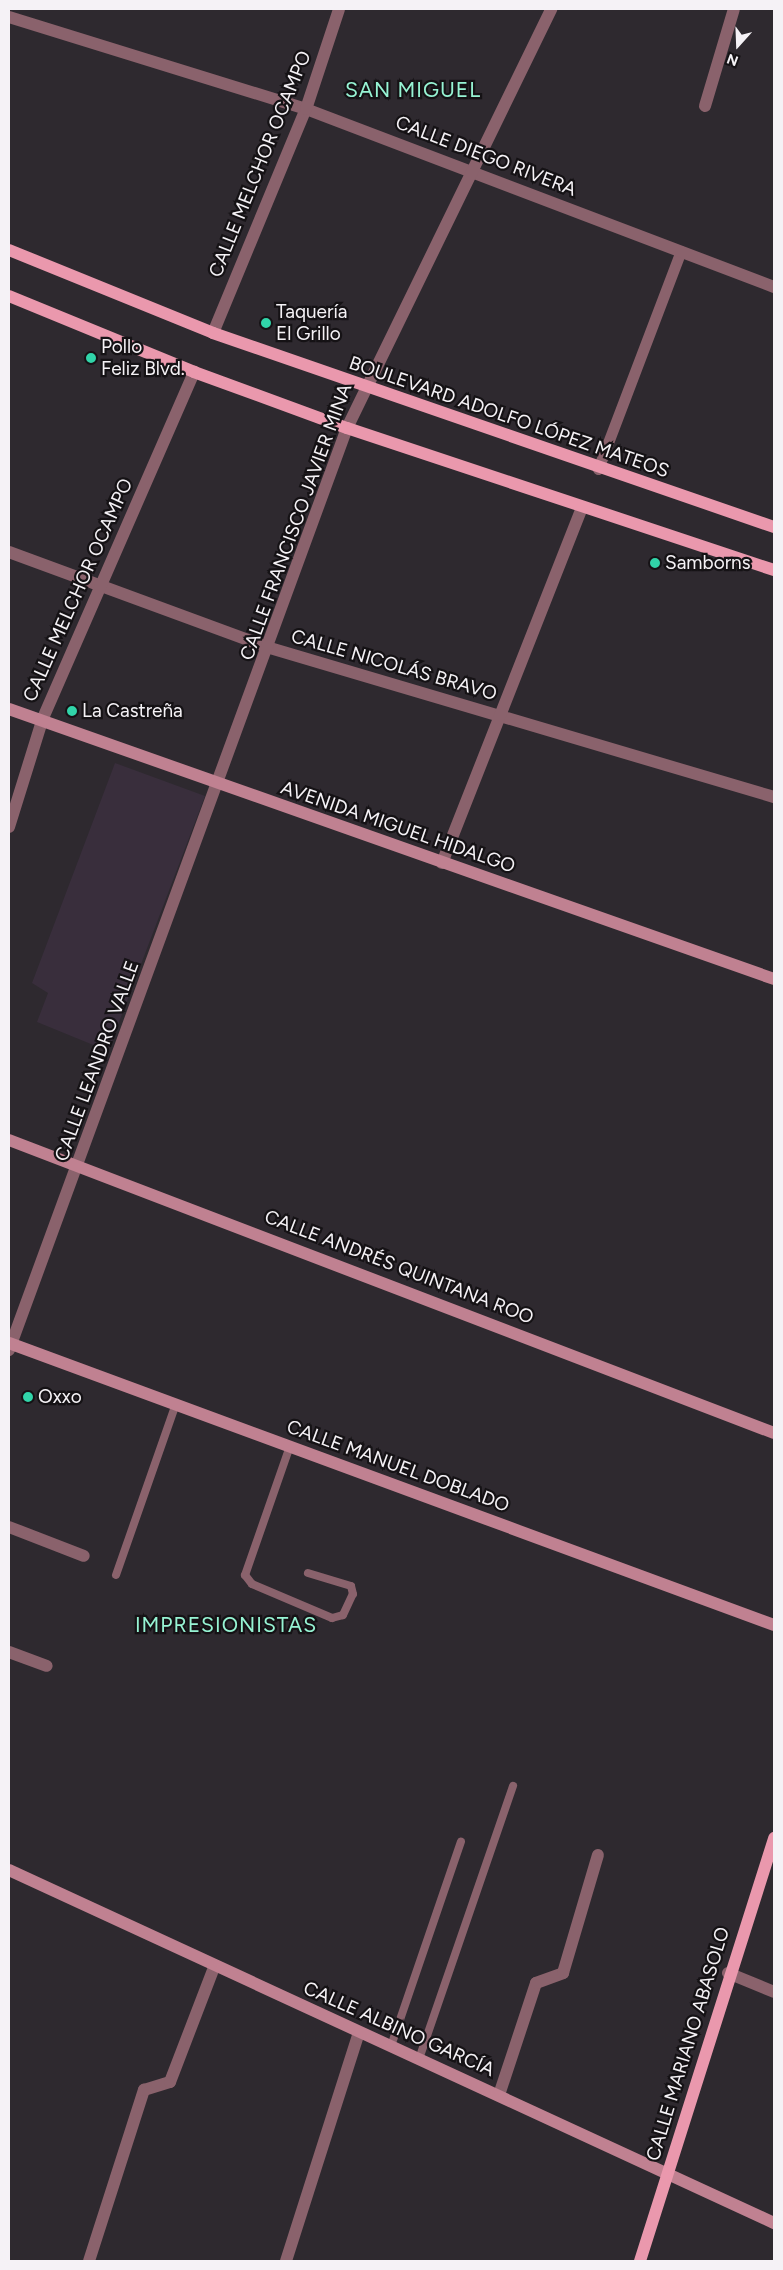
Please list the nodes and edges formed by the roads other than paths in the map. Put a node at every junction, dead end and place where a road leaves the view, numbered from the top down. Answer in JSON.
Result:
{"nodes":[{"id":1,"x":339,"y":9,"type":"edge"},
{"id":2,"x":551,"y":9,"type":"edge"},
{"id":3,"x":734,"y":9,"type":"edge"},
{"id":4,"x":9,"y":17,"type":"edge"},
{"id":5,"x":705,"y":106,"type":"dead end"},
{"id":6,"x":306,"y":109,"type":"junction"},
{"id":7,"x":473,"y":170,"type":"junction"},
{"id":8,"x":9,"y":250,"type":"edge"},
{"id":9,"x":681,"y":251,"type":"junction"},
{"id":10,"x":774,"y":287,"type":"edge"},
{"id":11,"x":9,"y":296,"type":"edge"},
{"id":12,"x":212,"y":333,"type":"junction"},
{"id":13,"x":194,"y":372,"type":"junction"},
{"id":14,"x":364,"y":387,"type":"junction"},
{"id":15,"x":347,"y":428,"type":"junction"},
{"id":16,"x":598,"y":469,"type":"junction"},
{"id":17,"x":582,"y":508,"type":"junction"},
{"id":18,"x":774,"y":527,"type":"edge"},
{"id":19,"x":9,"y":552,"type":"edge"},
{"id":20,"x":774,"y":570,"type":"edge"},
{"id":21,"x":100,"y":586,"type":"junction"},
{"id":22,"x":270,"y":648,"type":"junction"},
{"id":23,"x":9,"y":709,"type":"edge"},
{"id":24,"x":504,"y":717,"type":"junction"},
{"id":25,"x":43,"y":718,"type":"junction"},
{"id":26,"x":219,"y":783,"type":"junction"},
{"id":27,"x":774,"y":796,"type":"edge"},
{"id":28,"x":9,"y":827,"type":"edge"},
{"id":29,"x":442,"y":862,"type":"junction"},
{"id":30,"x":774,"y":979,"type":"edge"},
{"id":31,"x":9,"y":1140,"type":"edge"},
{"id":32,"x":79,"y":1164,"type":"junction"},
{"id":33,"x":10,"y":1346,"type":"edge"},
{"id":34,"x":176,"y":1404,"type":"junction"},
{"id":35,"x":774,"y":1433,"type":"edge"},
{"id":36,"x":290,"y":1446,"type":"junction"},
{"id":37,"x":9,"y":1526,"type":"edge"},
{"id":38,"x":84,"y":1556,"type":"dead end"},
{"id":39,"x":308,"y":1574,"type":"dead end"},
{"id":40,"x":116,"y":1575,"type":"dead end"},
{"id":41,"x":774,"y":1625,"type":"edge"},
{"id":42,"x":9,"y":1652,"type":"edge"},
{"id":43,"x":47,"y":1666,"type":"dead end"},
{"id":44,"x":513,"y":1786,"type":"dead end"},
{"id":45,"x":774,"y":1838,"type":"edge"},
{"id":46,"x":461,"y":1842,"type":"dead end"},
{"id":47,"x":598,"y":1855,"type":"dead end"},
{"id":48,"x":9,"y":1870,"type":"edge"},
{"id":49,"x":215,"y":1965,"type":"junction"},
{"id":50,"x":728,"y":1973,"type":"junction"},
{"id":51,"x":774,"y":1992,"type":"edge"},
{"id":52,"x":359,"y":2032,"type":"junction"},
{"id":53,"x":391,"y":2046,"type":"junction"},
{"id":54,"x":419,"y":2059,"type":"junction"},
{"id":55,"x":499,"y":2095,"type":"junction"},
{"id":56,"x":666,"y":2175,"type":"junction"},
{"id":57,"x":774,"y":2223,"type":"edge"},
{"id":58,"x":89,"y":2261,"type":"edge"},
{"id":59,"x":286,"y":2261,"type":"edge"},
{"id":60,"x":640,"y":2261,"type":"edge"}],
"edges":[{"from":1,"to":6,"type":"street","name":"CALLE MELCHOR OCAMPO"},
{"from":2,"to":7,"type":"street","name":"CALLE FRANCISCO JAVIER MINA"},
{"from":3,"to":5,"type":"street"},
{"from":4,"to":6,"type":"street","name":"CALLE DIEGO RIVERA"},
{"from":6,"to":7,"type":"street","name":"CALLE DIEGO RIVERA"},
{"from":6,"to":12,"type":"street","name":"CALLE MELCHOR OCAMPO"},
{"from":7,"to":9,"type":"street","name":"CALLE DIEGO RIVERA"},
{"from":7,"to":14,"type":"street","name":"CALLE FRANCISCO JAVIER MINA"},
{"from":8,"to":12,"type":"main road","name":"BOULEVARD ADOLFO LÓPEZ MATEOS"},
{"from":9,"to":10,"type":"street","name":"CALLE DIEGO RIVERA"},
{"from":9,"to":16,"type":"street"},
{"from":11,"to":13,"type":"main road"},
{"from":12,"to":14,"type":"main road","name":"BOULEVARD ADOLFO LÓPEZ MATEOS"},
{"from":13,"to":15,"type":"main road"},
{"from":13,"to":21,"type":"street","name":"CALLE MELCHOR OCAMPO"},
{"from":14,"to":15,"type":"street","name":"CALLE FRANCISCO JAVIER MINA"},
{"from":14,"to":16,"type":"main road","name":"BOULEVARD ADOLFO LÓPEZ MATEOS"},
{"from":15,"to":17,"type":"main road"},
{"from":15,"to":22,"type":"street","name":"CALLE FRANCISCO JAVIER MINA"},
{"from":16,"to":18,"type":"main road","name":"BOULEVARD ADOLFO LÓPEZ MATEOS"},
{"from":17,"to":20,"type":"main road"},
{"from":17,"to":24,"type":"street"},
{"from":19,"to":21,"type":"street","name":"CALLE NICOLÁS BRAVO"},
{"from":21,"to":22,"type":"street","name":"CALLE NICOLÁS BRAVO"},
{"from":21,"to":25,"type":"street","name":"CALLE MELCHOR OCAMPO"},
{"from":22,"to":24,"type":"street","name":"CALLE NICOLÁS BRAVO"},
{"from":22,"to":26,"type":"street","name":"CALLE FRANCISCO JAVIER MINA"},
{"from":23,"to":25,"type":"main road","name":"AVENIDA MIGUEL HIDALGO"},
{"from":24,"to":27,"type":"street","name":"CALLE NICOLÁS BRAVO"},
{"from":24,"to":29,"type":"street"},
{"from":25,"to":26,"type":"main road","name":"AVENIDA MIGUEL HIDALGO"},
{"from":25,"to":28,"type":"street","name":"CALLE MELCHOR OCAMPO"},
{"from":26,"to":29,"type":"main road","name":"AVENIDA MIGUEL HIDALGO"},
{"from":26,"to":32,"type":"street","name":"CALLE LEANDRO VALLE"},
{"from":29,"to":30,"type":"main road","name":"AVENIDA MIGUEL HIDALGO"},
{"from":31,"to":32,"type":"main road","name":"CALLE ANDRÉS QUINTANA ROO"},
{"from":32,"to":33,"type":"street","name":"CALLE LEANDRO VALLE"},
{"from":32,"to":35,"type":"main road","name":"CALLE ANDRÉS QUINTANA ROO"},
{"from":33,"to":34,"type":"main road","name":"CALLE MANUEL DOBLADO"},
{"from":34,"to":36,"type":"main road","name":"CALLE MANUEL DOBLADO"},
{"from":34,"to":40,"type":"lane"},
{"from":36,"to":39,"type":"lane"},
{"from":36,"to":41,"type":"main road","name":"CALLE MANUEL DOBLADO"},
{"from":37,"to":38,"type":"street"},
{"from":42,"to":43,"type":"street"},
{"from":44,"to":54,"type":"lane"},
{"from":45,"to":50,"type":"main road","name":"CALLE MARIANO ABASOLO"},
{"from":46,"to":53,"type":"lane"},
{"from":47,"to":55,"type":"street"},
{"from":48,"to":49,"type":"main road","name":"CALLE ALBINO GARCÍA"},
{"from":49,"to":52,"type":"main road","name":"CALLE ALBINO GARCÍA"},
{"from":49,"to":58,"type":"street"},
{"from":50,"to":51,"type":"street"},
{"from":50,"to":56,"type":"main road","name":"CALLE MARIANO ABASOLO"},
{"from":52,"to":53,"type":"main road","name":"CALLE ALBINO GARCÍA"},
{"from":52,"to":59,"type":"street"},
{"from":53,"to":54,"type":"main road","name":"CALLE ALBINO GARCÍA"},
{"from":54,"to":55,"type":"main road","name":"CALLE ALBINO GARCÍA"},
{"from":55,"to":56,"type":"main road","name":"CALLE ALBINO GARCÍA"},
{"from":56,"to":57,"type":"main road","name":"CALLE ALBINO GARCÍA"},
{"from":56,"to":60,"type":"main road","name":"CALLE MARIANO ABASOLO"}]}
